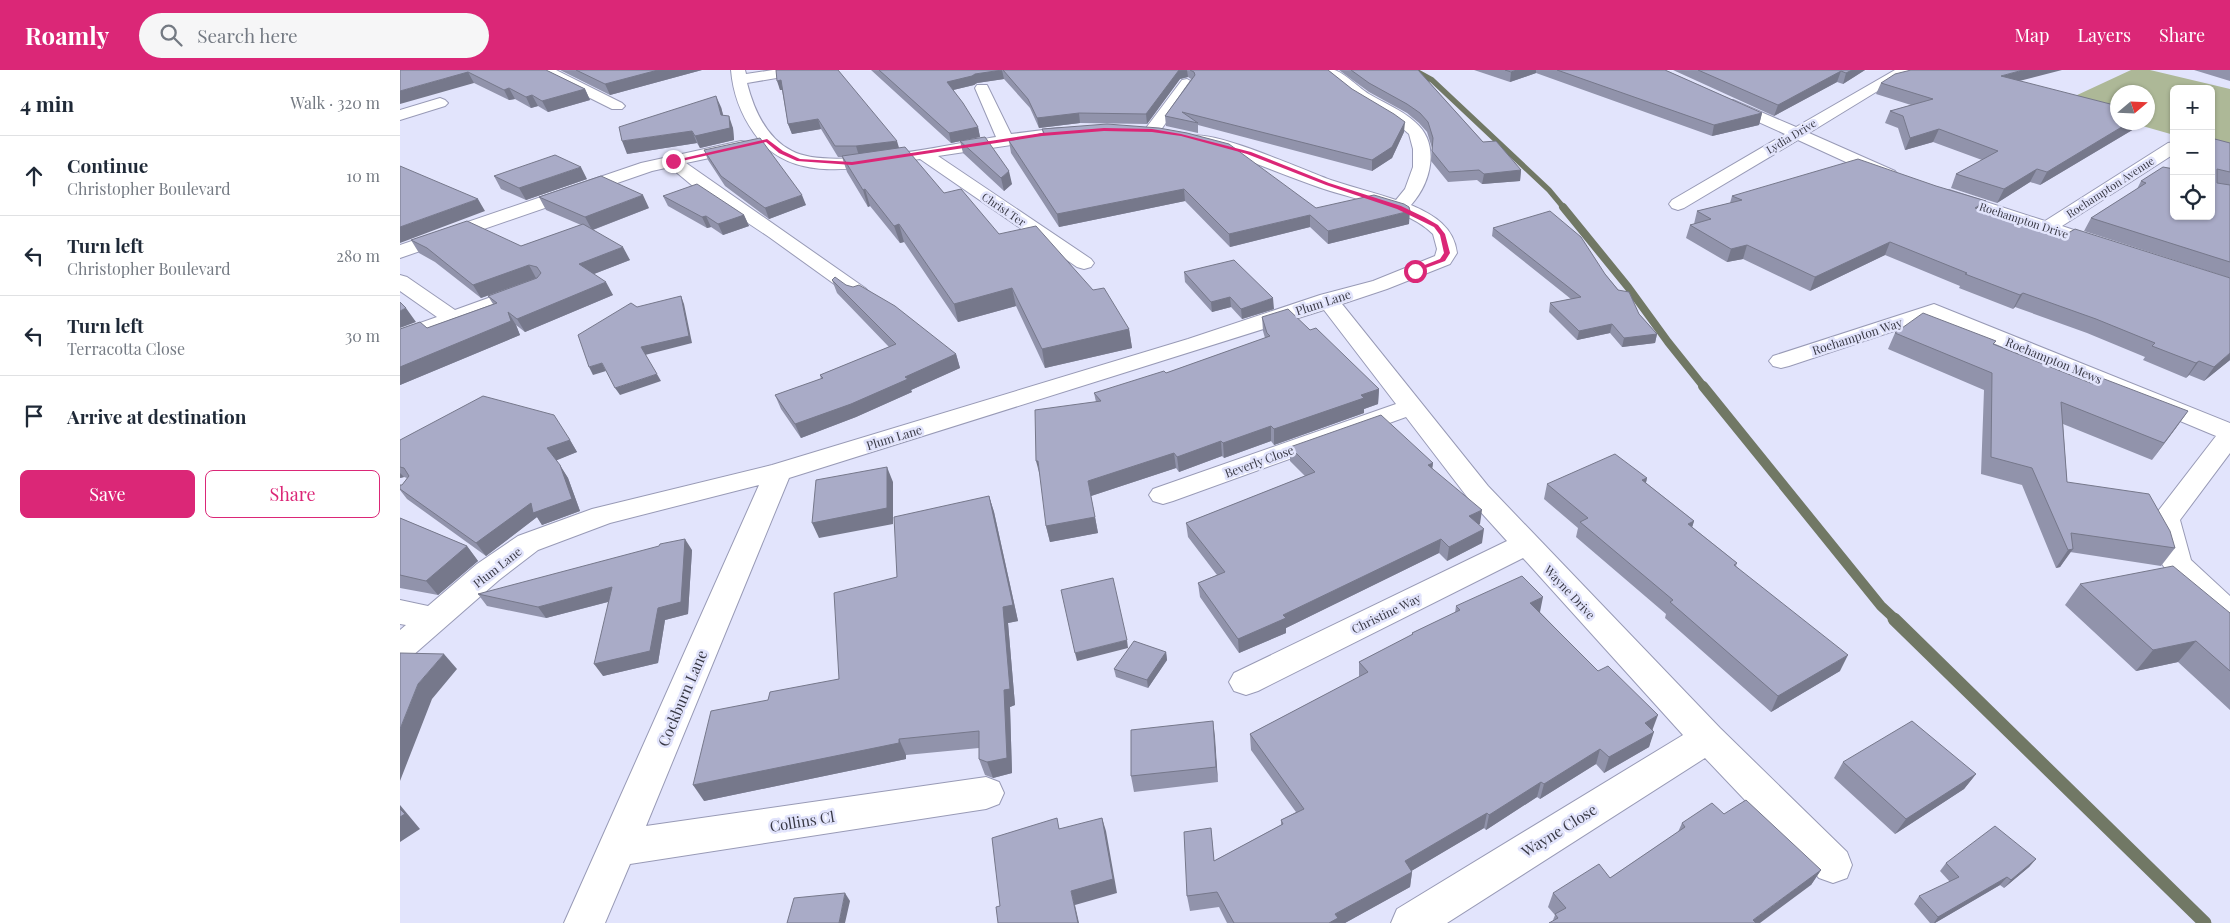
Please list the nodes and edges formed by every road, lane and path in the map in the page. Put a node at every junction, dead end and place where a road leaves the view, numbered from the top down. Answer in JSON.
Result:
{"nodes":[{"id":1,"x":545,"y":70,"type":"edge"},
{"id":2,"x":800,"y":70,"type":"edge"},
{"id":3,"x":1326,"y":70,"type":"edge"},
{"id":4,"x":1905,"y":70,"type":"edge"},
{"id":5,"x":738,"y":75,"type":"edge"},
{"id":6,"x":1187,"y":83,"type":"edge"},
{"id":7,"x":982,"y":88,"type":"edge"},
{"id":8,"x":1708,"y":94,"type":"edge"},
{"id":9,"x":440,"y":103,"type":"dead end"},
{"id":10,"x":617,"y":106,"type":"dead end"},
{"id":11,"x":400,"y":115,"type":"edge"},
{"id":12,"x":1073,"y":132,"type":"edge"},
{"id":13,"x":1795,"y":134,"type":"junction"},
{"id":14,"x":767,"y":140,"type":"junction"},
{"id":15,"x":1006,"y":140,"type":"junction"},
{"id":16,"x":2170,"y":149,"type":"edge"},
{"id":17,"x":923,"y":154,"type":"junction"},
{"id":18,"x":673,"y":161,"type":"junction"},
{"id":19,"x":2140,"y":168,"type":"junction"},
{"id":20,"x":2165,"y":175,"type":"edge"},
{"id":21,"x":1902,"y":180,"type":"edge"},
{"id":22,"x":1929,"y":189,"type":"edge"},
{"id":23,"x":1678,"y":204,"type":"dead end"},
{"id":24,"x":1399,"y":208,"type":"junction"},
{"id":25,"x":2046,"y":228,"type":"junction"},
{"id":26,"x":400,"y":252,"type":"edge"},
{"id":27,"x":2120,"y":252,"type":"edge"},
{"id":28,"x":1084,"y":264,"type":"dead end"},
{"id":29,"x":400,"y":281,"type":"edge"},
{"id":30,"x":537,"y":286,"type":"edge"},
{"id":31,"x":858,"y":292,"type":"edge"},
{"id":32,"x":1328,"y":300,"type":"junction"},
{"id":33,"x":1934,"y":311,"type":"joint"},
{"id":34,"x":453,"y":318,"type":"junction"},
{"id":35,"x":400,"y":338,"type":"edge"},
{"id":36,"x":1781,"y":361,"type":"dead end"},
{"id":37,"x":1410,"y":407,"type":"junction"},
{"id":38,"x":2230,"y":434,"type":"edge"},
{"id":39,"x":778,"y":472,"type":"junction"},
{"id":40,"x":1163,"y":495,"type":"dead end"},
{"id":41,"x":1525,"y":545,"type":"junction"},
{"id":42,"x":400,"y":612,"type":"edge"},
{"id":43,"x":2230,"y":614,"type":"edge"},
{"id":44,"x":434,"y":619,"type":"junction"},
{"id":45,"x":400,"y":648,"type":"edge"},
{"id":46,"x":1246,"y":682,"type":"dead end"},
{"id":47,"x":1708,"y":738,"type":"junction"},
{"id":48,"x":986,"y":793,"type":"dead end"},
{"id":49,"x":618,"y":848,"type":"junction"},
{"id":50,"x":1833,"y":865,"type":"dead end"},
{"id":51,"x":584,"y":923,"type":"edge"},
{"id":52,"x":1411,"y":923,"type":"edge"}],
"edges":[{"from":1,"to":10,"type":"street"},
{"from":2,"to":5,"type":"street"},
{"from":3,"to":24,"type":"street"},
{"from":4,"to":13,"type":"street","name":"Lydia Drive"},
{"from":5,"to":14,"type":"street"},
{"from":6,"to":24,"type":"street"},
{"from":7,"to":15,"type":"street"},
{"from":8,"to":13,"type":"street"},
{"from":9,"to":11,"type":"street"},
{"from":12,"to":15,"type":"street"},
{"from":13,"to":21,"type":"street"},
{"from":13,"to":23,"type":"street","name":"Lydia Drive"},
{"from":14,"to":17,"type":"street"},
{"from":14,"to":18,"type":"street"},
{"from":15,"to":17,"type":"street"},
{"from":16,"to":19,"type":"street","name":"Roehampton Avenue"},
{"from":17,"to":28,"type":"street","name":"Christ Ter"},
{"from":18,"to":26,"type":"street"},
{"from":18,"to":31,"type":"street"},
{"from":19,"to":20,"type":"street"},
{"from":19,"to":25,"type":"street","name":"Roehampton Avenue"},
{"from":22,"to":25,"type":"street","name":"Roehampton Drive"},
{"from":24,"to":32,"type":"street","name":"Plum Lane"},
{"from":25,"to":27,"type":"street","name":"Roehampton Drive"},
{"from":29,"to":34,"type":"street"},
{"from":30,"to":34,"type":"street"},
{"from":32,"to":37,"type":"street","name":"Wayne Drive"},
{"from":32,"to":39,"type":"street","name":"Plum Lane"},
{"from":33,"to":36,"type":"street","name":"Roehampton Way"},
{"from":33,"to":38,"type":"street","name":"Roehampton Mews"},
{"from":34,"to":35,"type":"street"},
{"from":37,"to":40,"type":"street","name":"Beverly Close"},
{"from":37,"to":41,"type":"street","name":"Wayne Drive"},
{"from":38,"to":43,"type":"street"},
{"from":39,"to":44,"type":"street","name":"Plum Lane"},
{"from":39,"to":49,"type":"street","name":"Cockburn Lane"},
{"from":41,"to":46,"type":"street","name":"Christine Way"},
{"from":41,"to":47,"type":"street","name":"Wayne Drive"},
{"from":42,"to":44,"type":"street"},
{"from":44,"to":45,"type":"street","name":"Plum Lane"},
{"from":47,"to":50,"type":"street","name":"Wayne Drive"},
{"from":47,"to":52,"type":"street","name":"Wayne Close"},
{"from":48,"to":49,"type":"street","name":"Collins Cl"},
{"from":49,"to":51,"type":"street","name":"Cockburn Lane"}]}
